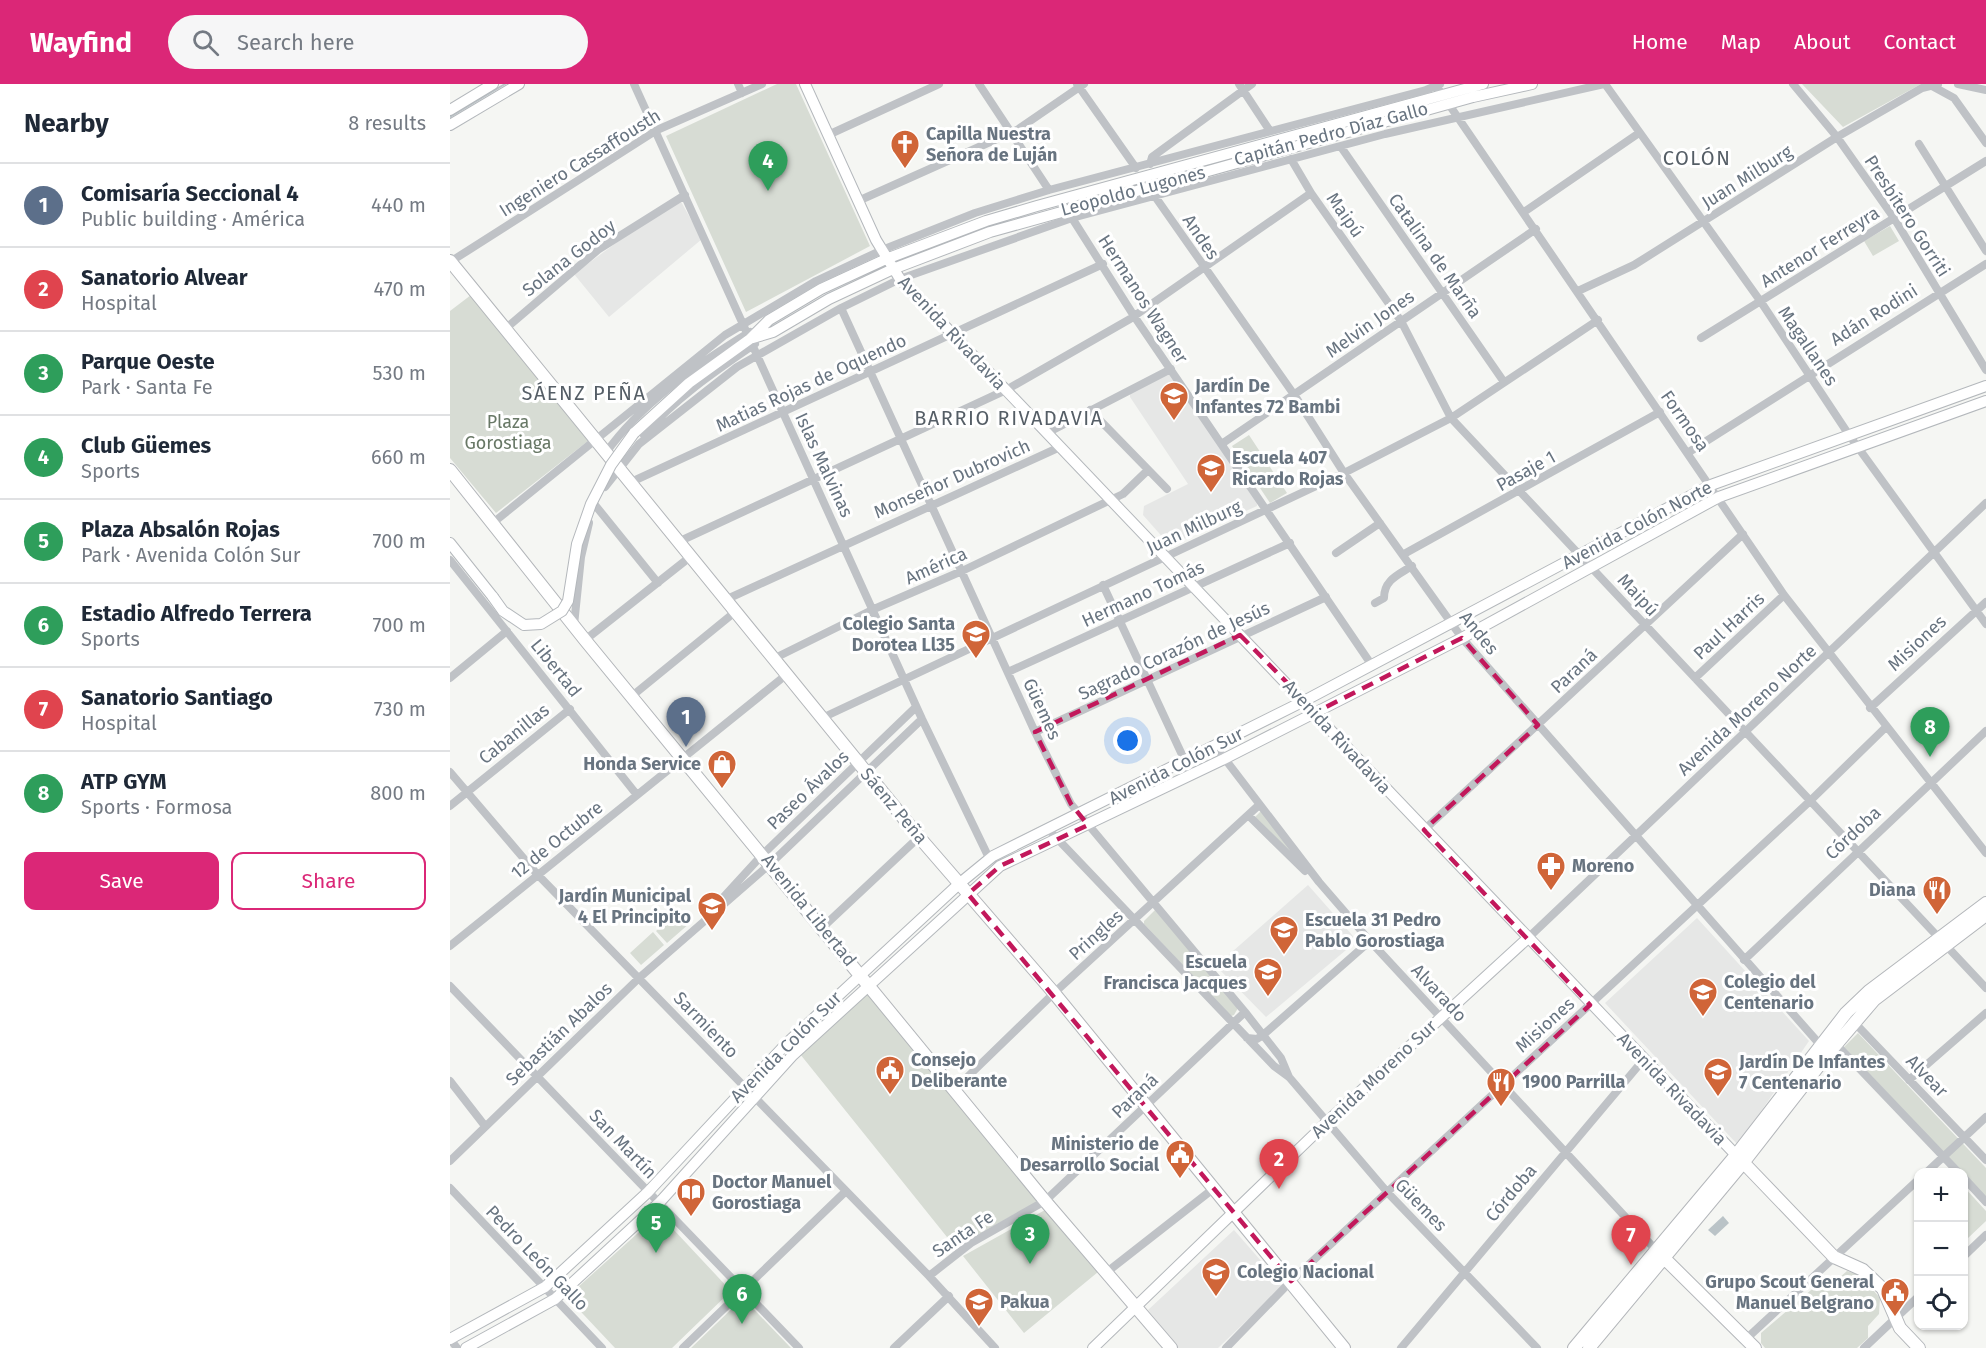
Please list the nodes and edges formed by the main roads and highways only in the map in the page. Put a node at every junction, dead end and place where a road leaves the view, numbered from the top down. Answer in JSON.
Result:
{"nodes":[{"id":1,"x":493,"y":84,"type":"edge"},
{"id":2,"x":519,"y":84,"type":"edge"},
{"id":3,"x":805,"y":84,"type":"edge"},
{"id":4,"x":1483,"y":84,"type":"edge"},
{"id":5,"x":1532,"y":84,"type":"edge"},
{"id":6,"x":1441,"y":90,"type":"edge"},
{"id":7,"x":450,"y":110,"type":"edge"},
{"id":8,"x":450,"y":125,"type":"edge"},
{"id":9,"x":884,"y":255,"type":"junction"},
{"id":10,"x":450,"y":261,"type":"edge"},
{"id":11,"x":893,"y":269,"type":"junction"},
{"id":12,"x":750,"y":339,"type":"junction"},
{"id":13,"x":1986,"y":386,"type":"edge"},
{"id":14,"x":1986,"y":401,"type":"edge"},
{"id":15,"x":450,"y":470,"type":"edge"},
{"id":16,"x":450,"y":543,"type":"edge"},
{"id":17,"x":1304,"y":701,"type":"junction"},
{"id":18,"x":1316,"y":712,"type":"junction"},
{"id":19,"x":960,"y":883,"type":"junction"},
{"id":20,"x":968,"y":894,"type":"junction"},
{"id":21,"x":1986,"y":903,"type":"edge"},
{"id":22,"x":1986,"y":915,"type":"edge"},
{"id":23,"x":1528,"y":938,"type":"junction"},
{"id":24,"x":1941,"y":941,"type":"junction"},
{"id":25,"x":861,"y":975,"type":"junction"},
{"id":26,"x":871,"y":986,"type":"junction"},
{"id":27,"x":1739,"y":1159,"type":"junction"},
{"id":28,"x":1233,"y":1212,"type":"junction"},
{"id":29,"x":1659,"y":1253,"type":"junction"},
{"id":30,"x":1136,"y":1306,"type":"junction"},
{"id":31,"x":450,"y":1339,"type":"edge"},
{"id":32,"x":1750,"y":1343,"type":"edge"},
{"id":33,"x":466,"y":1348,"type":"edge"},
{"id":34,"x":1093,"y":1348,"type":"edge"},
{"id":35,"x":1171,"y":1348,"type":"edge"},
{"id":36,"x":1344,"y":1348,"type":"edge"},
{"id":37,"x":1574,"y":1348,"type":"edge"},
{"id":38,"x":1589,"y":1348,"type":"edge"},
{"id":39,"x":1919,"y":1348,"type":"edge"}],
"edges":[{"from":1,"to":7,"type":"main road"},
{"from":2,"to":8,"type":"main road"},
{"from":3,"to":9,"type":"main road","name":"Avenida Rivadavia"},
{"from":4,"to":6,"type":"main road","name":"Leopoldo Lugones"},
{"from":5,"to":6,"type":"main road","name":"Leopoldo Lugones"},
{"from":6,"to":9,"type":"main road","name":"Leopoldo Lugones"},
{"from":6,"to":11,"type":"main road","name":"Leopoldo Lugones"},
{"from":9,"to":11,"type":"main road","name":"Avenida Rivadavia"},
{"from":9,"to":12,"type":"main road","name":"Leopoldo Lugones"},
{"from":10,"to":19,"type":"main road","name":"Sáenz Peña"},
{"from":11,"to":12,"type":"main road","name":"Leopoldo Lugones"},
{"from":11,"to":17,"type":"main road","name":"Avenida Rivadavia"},
{"from":12,"to":16,"type":"main road","name":"Leopoldo Lugones","bridge":true},
{"from":13,"to":17,"type":"main road","name":"Avenida Colón Norte"},
{"from":14,"to":18,"type":"main road","name":"Avenida Colón Norte"},
{"from":15,"to":25,"type":"main road","name":"Avenida Libertad"},
{"from":17,"to":18,"type":"main road","name":"Avenida Rivadavia"},
{"from":17,"to":19,"type":"main road","name":"Avenida Colón Sur"},
{"from":18,"to":20,"type":"main road","name":"Avenida Colón Sur"},
{"from":18,"to":23,"type":"main road","name":"Avenida Rivadavia"},
{"from":19,"to":20,"type":"main road","name":"Sáenz Peña"},
{"from":19,"to":25,"type":"main road","name":"Avenida Colón Sur"},
{"from":20,"to":26,"type":"main road","name":"Avenida Colón Sur"},
{"from":20,"to":28,"type":"main road","name":"Sáenz Peña"},
{"from":21,"to":24,"type":"main road"},
{"from":22,"to":24,"type":"main road"},
{"from":23,"to":27,"type":"main road","name":"Avenida Rivadavia"},
{"from":23,"to":28,"type":"main road","name":"Avenida Moreno Sur"},
{"from":24,"to":27,"type":"main road"},
{"from":25,"to":26,"type":"main road","name":"Avenida Libertad"},
{"from":25,"to":31,"type":"main road","name":"Avenida Colón Sur"},
{"from":26,"to":30,"type":"main road","name":"Avenida Libertad"},
{"from":26,"to":33,"type":"main road","name":"Avenida Colón Sur"},
{"from":27,"to":29,"type":"main road"},
{"from":27,"to":39,"type":"main road","name":"Avenida Rivadavia"},
{"from":28,"to":30,"type":"main road","name":"Avenida Moreno Sur"},
{"from":28,"to":36,"type":"main road","name":"Sáenz Peña"},
{"from":29,"to":32,"type":"main road"},
{"from":29,"to":37,"type":"main road"},
{"from":29,"to":38,"type":"main road"},
{"from":30,"to":34,"type":"main road","name":"Avenida Moreno Sur"},
{"from":30,"to":35,"type":"main road","name":"Avenida Libertad"}]}
